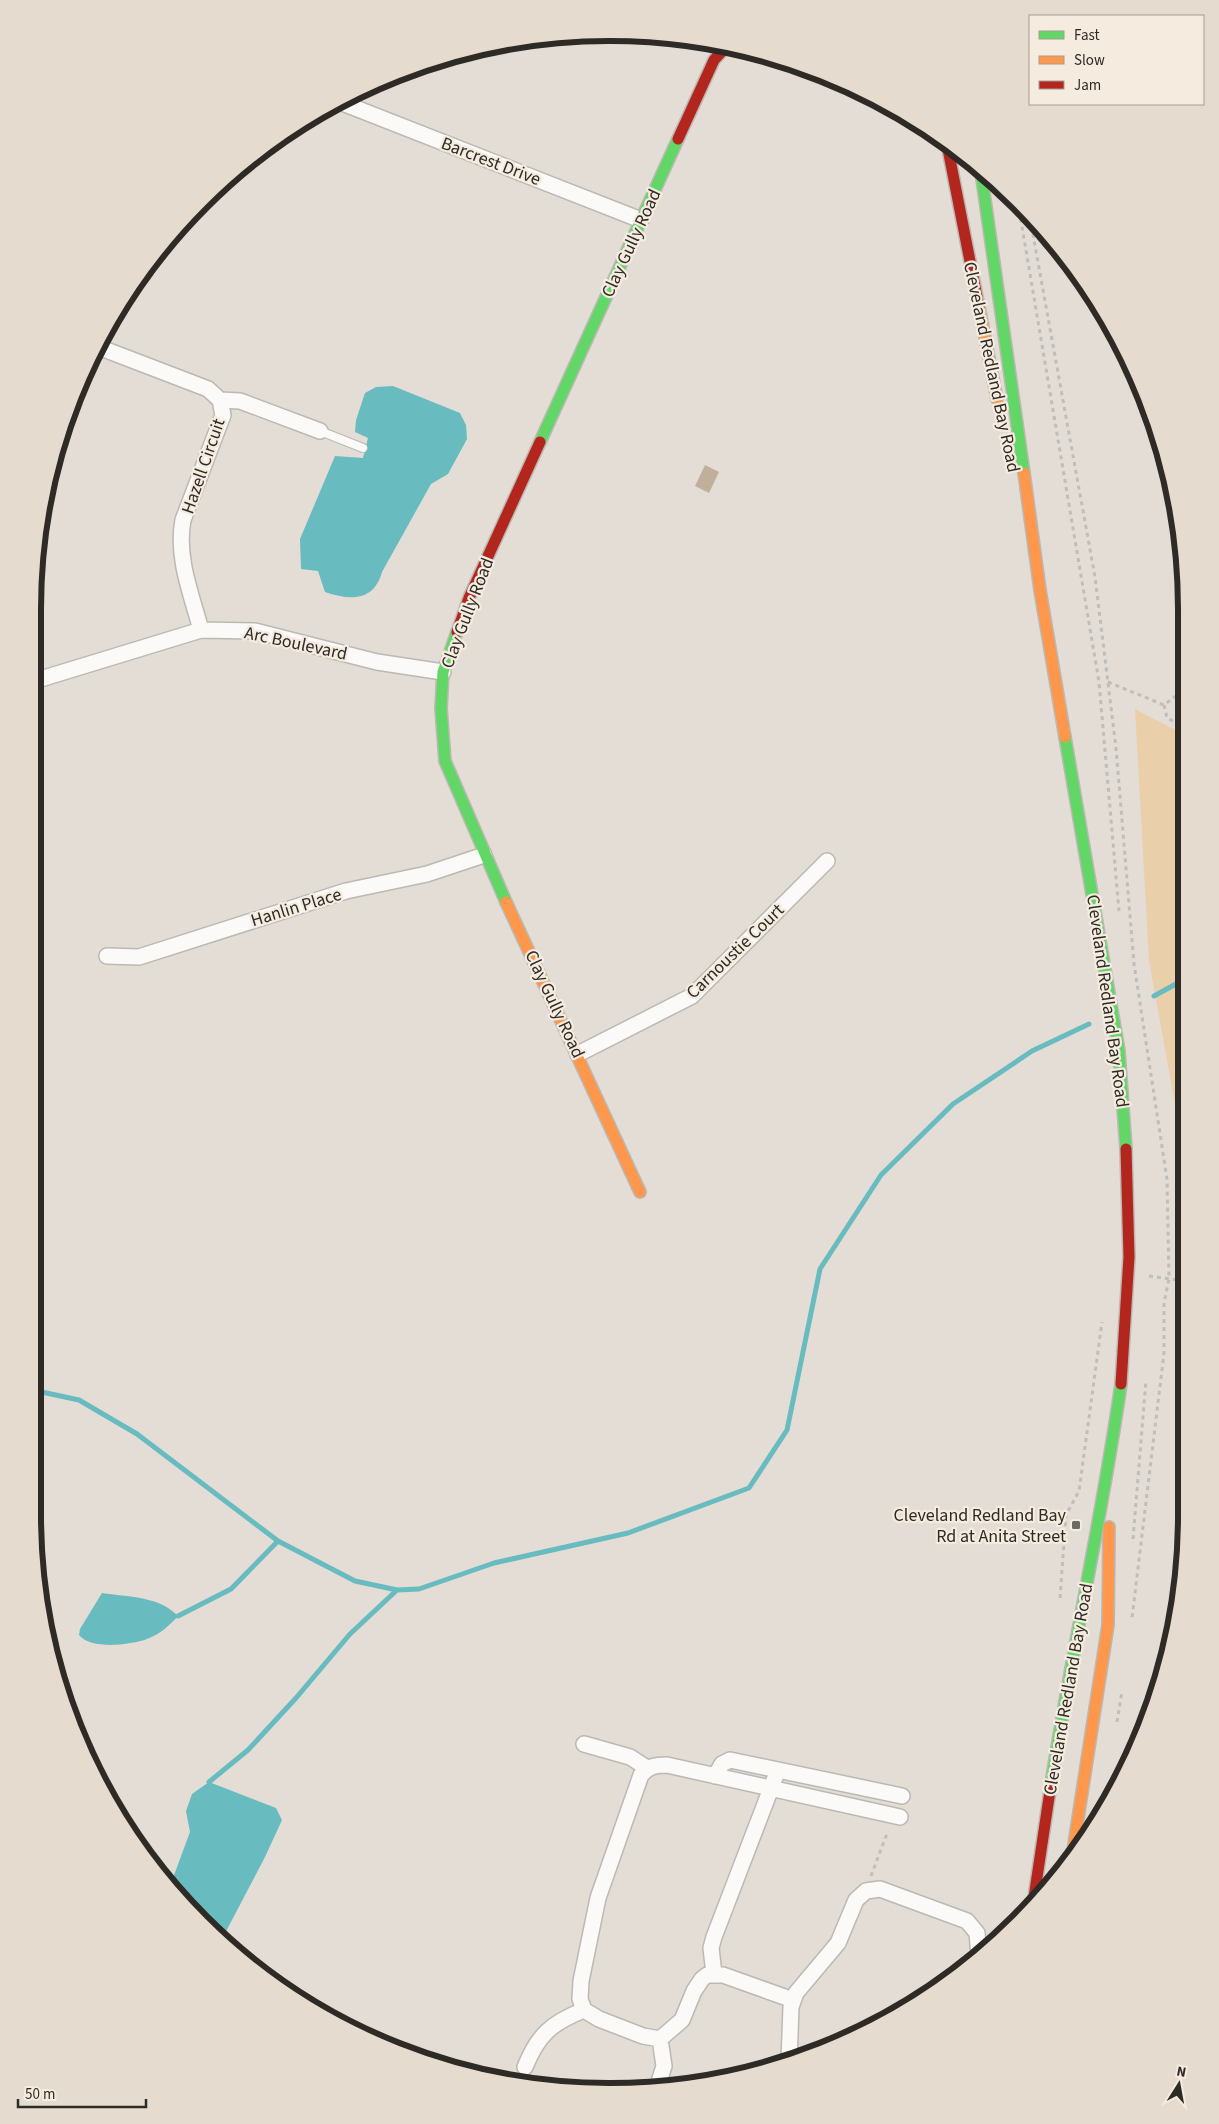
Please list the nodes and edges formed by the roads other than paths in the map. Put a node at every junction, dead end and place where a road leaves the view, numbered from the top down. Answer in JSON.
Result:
{"nodes":[{"id":1,"x":721,"y":52,"type":"edge"},
{"id":2,"x":348,"y":105,"type":"edge"},
{"id":3,"x":949,"y":155,"type":"edge"},
{"id":4,"x":982,"y":181,"type":"edge"},
{"id":5,"x":641,"y":220,"type":"junction"},
{"id":6,"x":104,"y":350,"type":"edge"},
{"id":7,"x":220,"y":400,"type":"junction"},
{"id":8,"x":1000,"y":412,"type":"dead end"},
{"id":9,"x":320,"y":432,"type":"joint"},
{"id":10,"x":363,"y":448,"type":"dead end"},
{"id":11,"x":1009,"y":450,"type":"dead end"},
{"id":12,"x":1040,"y":590,"type":"junction"},
{"id":13,"x":201,"y":630,"type":"junction"},
{"id":14,"x":443,"y":672,"type":"junction"},
{"id":15,"x":41,"y":679,"type":"edge"},
{"id":16,"x":484,"y":855,"type":"junction"},
{"id":17,"x":827,"y":861,"type":"dead end"},
{"id":18,"x":107,"y":956,"type":"dead end"},
{"id":19,"x":578,"y":1054,"type":"junction"},
{"id":20,"x":640,"y":1192,"type":"dead end"},
{"id":21,"x":1108,"y":1475,"type":"junction"},
{"id":22,"x":584,"y":1744,"type":"dead end"},
{"id":23,"x":647,"y":1768,"type":"junction"},
{"id":24,"x":778,"y":1770,"type":"junction"},
{"id":25,"x":715,"y":1776,"type":"junction"},
{"id":26,"x":772,"y":1790,"type":"junction"},
{"id":27,"x":902,"y":1796,"type":"dead end"},
{"id":28,"x":897,"y":1817,"type":"road end"},
{"id":29,"x":1042,"y":1836,"type":"junction"},
{"id":30,"x":1071,"y":1839,"type":"edge"},
{"id":31,"x":1035,"y":1891,"type":"edge"},
{"id":32,"x":979,"y":1946,"type":"edge"},
{"id":33,"x":714,"y":1974,"type":"junction"},
{"id":34,"x":793,"y":2000,"type":"junction"},
{"id":35,"x":584,"y":2010,"type":"junction"},
{"id":36,"x":660,"y":2039,"type":"junction"},
{"id":37,"x":790,"y":2054,"type":"edge"},
{"id":38,"x":525,"y":2068,"type":"dead end"},
{"id":39,"x":659,"y":2081,"type":"edge"}],
"edges":[{"from":1,"to":5,"type":"main road","name":"Clay Gully Road"},
{"from":2,"to":5,"type":"street","name":"Barcrest Drive"},
{"from":3,"to":8,"type":"main road","name":"Cleveland Redland Bay Road"},
{"from":4,"to":12,"type":"main road","name":"Cleveland Redland Bay Road"},
{"from":5,"to":14,"type":"main road","name":"Clay Gully Road"},
{"from":6,"to":7,"type":"street","name":"Hazell Circuit"},
{"from":7,"to":9,"type":"street"},
{"from":7,"to":13,"type":"street","name":"Hazell Circuit"},
{"from":9,"to":10,"type":"lane"},
{"from":11,"to":12,"type":"main road","name":"Cleveland Redland Bay Road"},
{"from":12,"to":21,"type":"main road","name":"Cleveland Redland Bay Road"},
{"from":13,"to":14,"type":"street","name":"Arc Boulevard"},
{"from":13,"to":15,"type":"street","name":"Arc Boulevard"},
{"from":14,"to":16,"type":"main road","name":"Clay Gully Road"},
{"from":16,"to":18,"type":"street","name":"Hanlin Place"},
{"from":16,"to":19,"type":"main road","name":"Clay Gully Road"},
{"from":17,"to":19,"type":"street","name":"Carnoustie Court"},
{"from":19,"to":20,"type":"main road","name":"Clay Gully Road"},
{"from":21,"to":29,"type":"main road","name":"Cleveland Redland Bay Road"},
{"from":21,"to":30,"type":"main road","name":"Cleveland Redland Bay Road"},
{"from":22,"to":23,"type":"street"},
{"from":23,"to":25,"type":"street"},
{"from":23,"to":35,"type":"street"},
{"from":24,"to":25,"type":"street"},
{"from":24,"to":26,"type":"street"},
{"from":24,"to":27,"type":"street"},
{"from":25,"to":26,"type":"street"},
{"from":26,"to":28,"type":"street"},
{"from":26,"to":33,"type":"street"},
{"from":29,"to":30,"type":"main road"},
{"from":29,"to":31,"type":"main road","name":"Cleveland Redland Bay Road"},
{"from":32,"to":34,"type":"street"},
{"from":33,"to":34,"type":"street"},
{"from":33,"to":36,"type":"street"},
{"from":34,"to":37,"type":"street"},
{"from":35,"to":36,"type":"street"},
{"from":35,"to":38,"type":"street"},
{"from":36,"to":39,"type":"street"}]}
